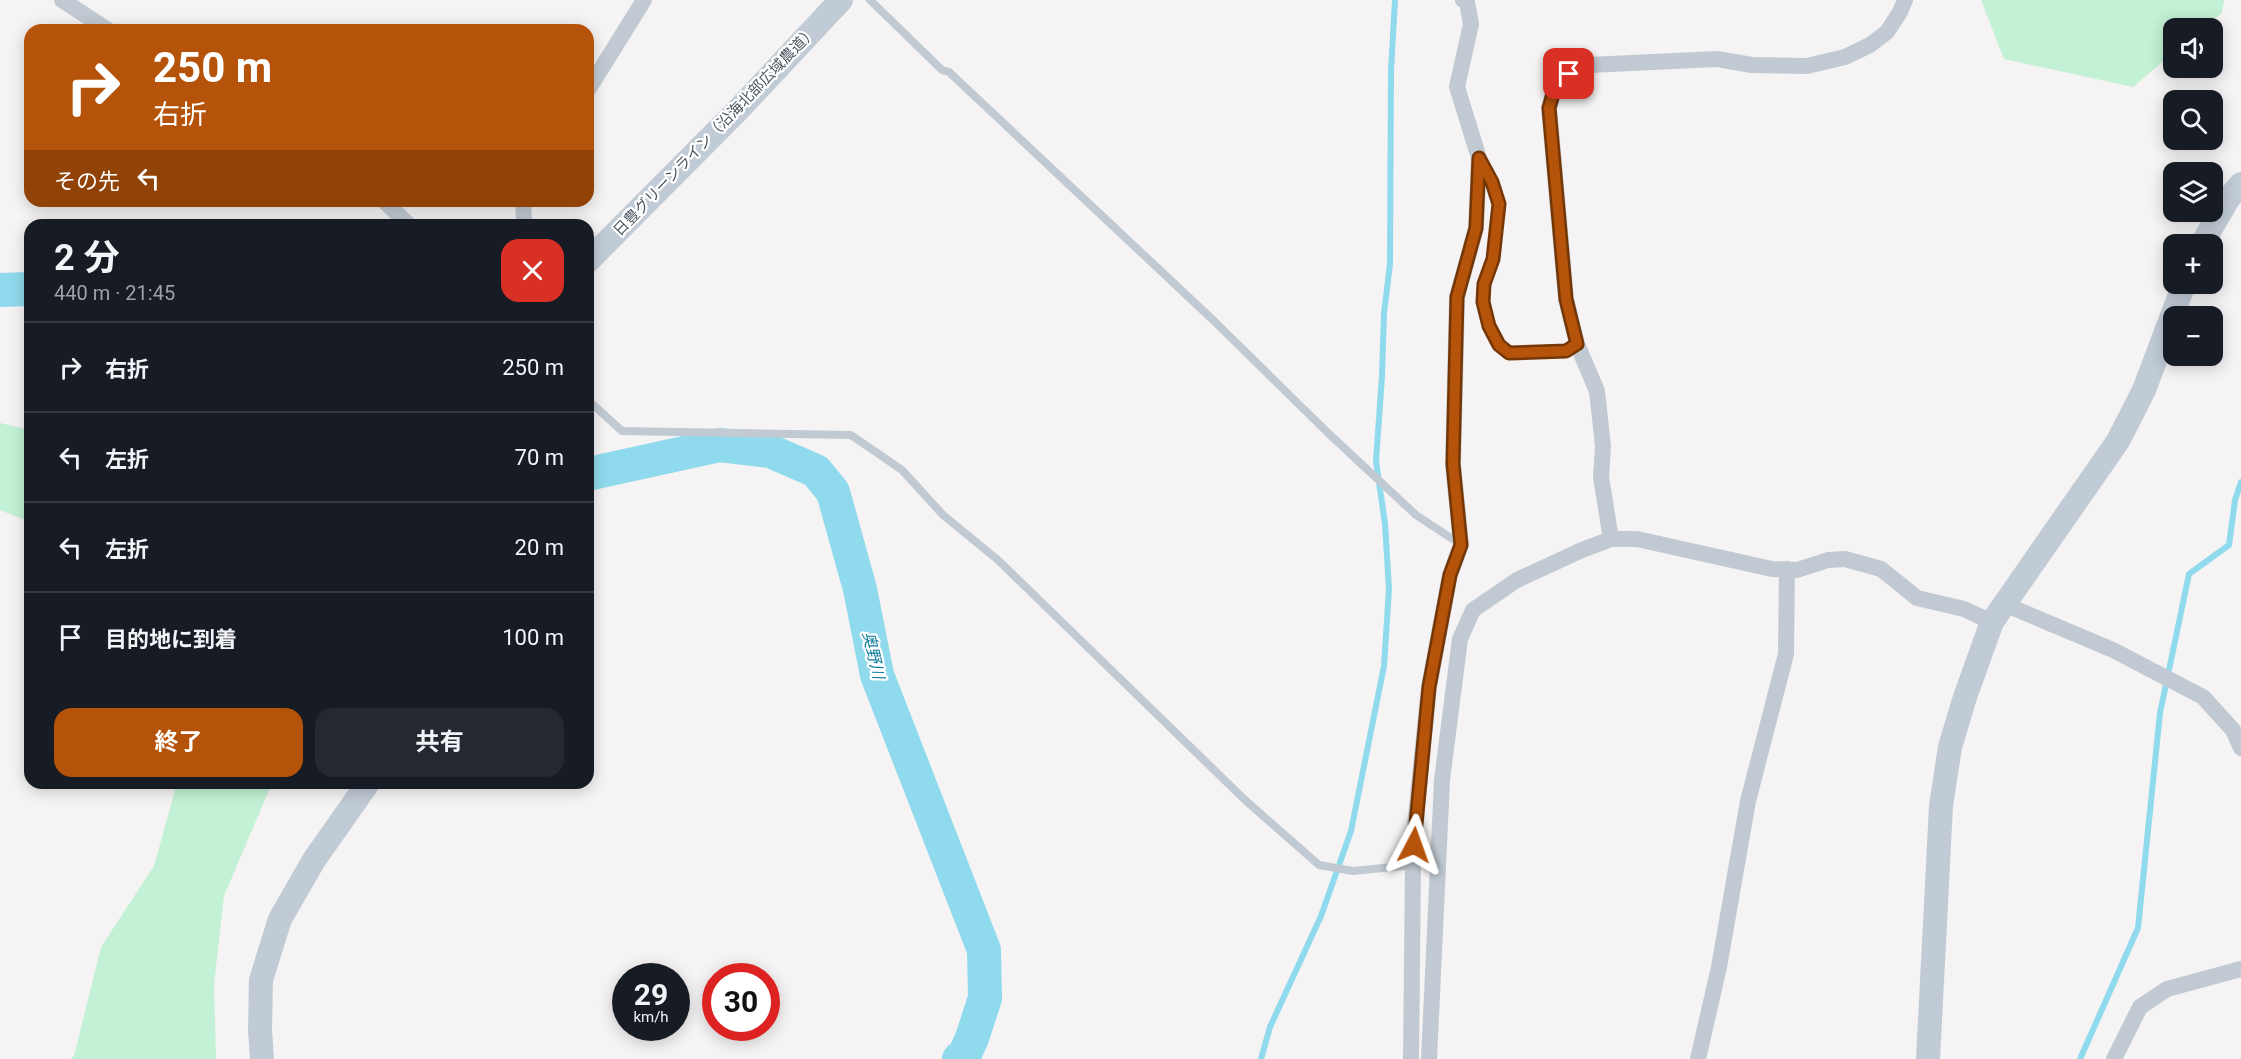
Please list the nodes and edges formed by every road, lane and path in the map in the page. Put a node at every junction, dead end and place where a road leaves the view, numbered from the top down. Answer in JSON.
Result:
{"nodes":[{"id":1,"x":62,"y":0,"type":"edge"},
{"id":2,"x":644,"y":0,"type":"edge"},
{"id":3,"x":841,"y":0,"type":"edge"},
{"id":4,"x":870,"y":0,"type":"edge"},
{"id":5,"x":1463,"y":0,"type":"edge"},
{"id":6,"x":1905,"y":0,"type":"edge"},
{"id":7,"x":99,"y":24,"type":"edge"},
{"id":8,"x":594,"y":80,"type":"edge"},
{"id":9,"x":1479,"y":158,"type":"junction"},
{"id":10,"x":2241,"y":184,"type":"edge"},
{"id":11,"x":390,"y":207,"type":"edge"},
{"id":12,"x":404,"y":219,"type":"edge"},
{"id":13,"x":2208,"y":234,"type":"edge"},
{"id":14,"x":594,"y":255,"type":"edge"},
{"id":15,"x":2180,"y":294,"type":"edge"},
{"id":16,"x":1577,"y":344,"type":"junction"},
{"id":17,"x":594,"y":405,"type":"edge"},
{"id":18,"x":1611,"y":539,"type":"junction"},
{"id":19,"x":1461,"y":545,"type":"junction"},
{"id":20,"x":1787,"y":569,"type":"junction"},
{"id":21,"x":1998,"y":613,"type":"junction"},
{"id":22,"x":2241,"y":748,"type":"edge"},
{"id":23,"x":364,"y":789,"type":"edge"},
{"id":24,"x":1413,"y":865,"type":"junction"},
{"id":25,"x":2241,"y":969,"type":"edge"},
{"id":26,"x":262,"y":1059,"type":"edge"},
{"id":27,"x":1411,"y":1059,"type":"edge"},
{"id":28,"x":1430,"y":1059,"type":"edge"},
{"id":29,"x":1698,"y":1059,"type":"edge"},
{"id":30,"x":1928,"y":1059,"type":"edge"},
{"id":31,"x":2114,"y":1059,"type":"edge"}],
"edges":[{"from":1,"to":7,"type":"street"},
{"from":2,"to":8,"type":"street"},
{"from":3,"to":14,"type":"street","name":"日豊グリーンライン（沿海北部広域農道）"},
{"from":4,"to":19,"type":"lane"},
{"from":5,"to":9,"type":"street"},
{"from":6,"to":16,"type":"street"},
{"from":9,"to":16,"type":"lane"},
{"from":9,"to":19,"type":"street"},
{"from":10,"to":13,"type":"street"},
{"from":11,"to":12,"type":"street"},
{"from":15,"to":21,"type":"street"},
{"from":16,"to":18,"type":"street"},
{"from":17,"to":24,"type":"lane"},
{"from":18,"to":20,"type":"street"},
{"from":18,"to":28,"type":"street"},
{"from":19,"to":24,"type":"street"},
{"from":20,"to":21,"type":"street"},
{"from":20,"to":29,"type":"street"},
{"from":21,"to":22,"type":"street"},
{"from":21,"to":30,"type":"street"},
{"from":23,"to":26,"type":"street"},
{"from":24,"to":27,"type":"street"},
{"from":25,"to":31,"type":"street"}]}
